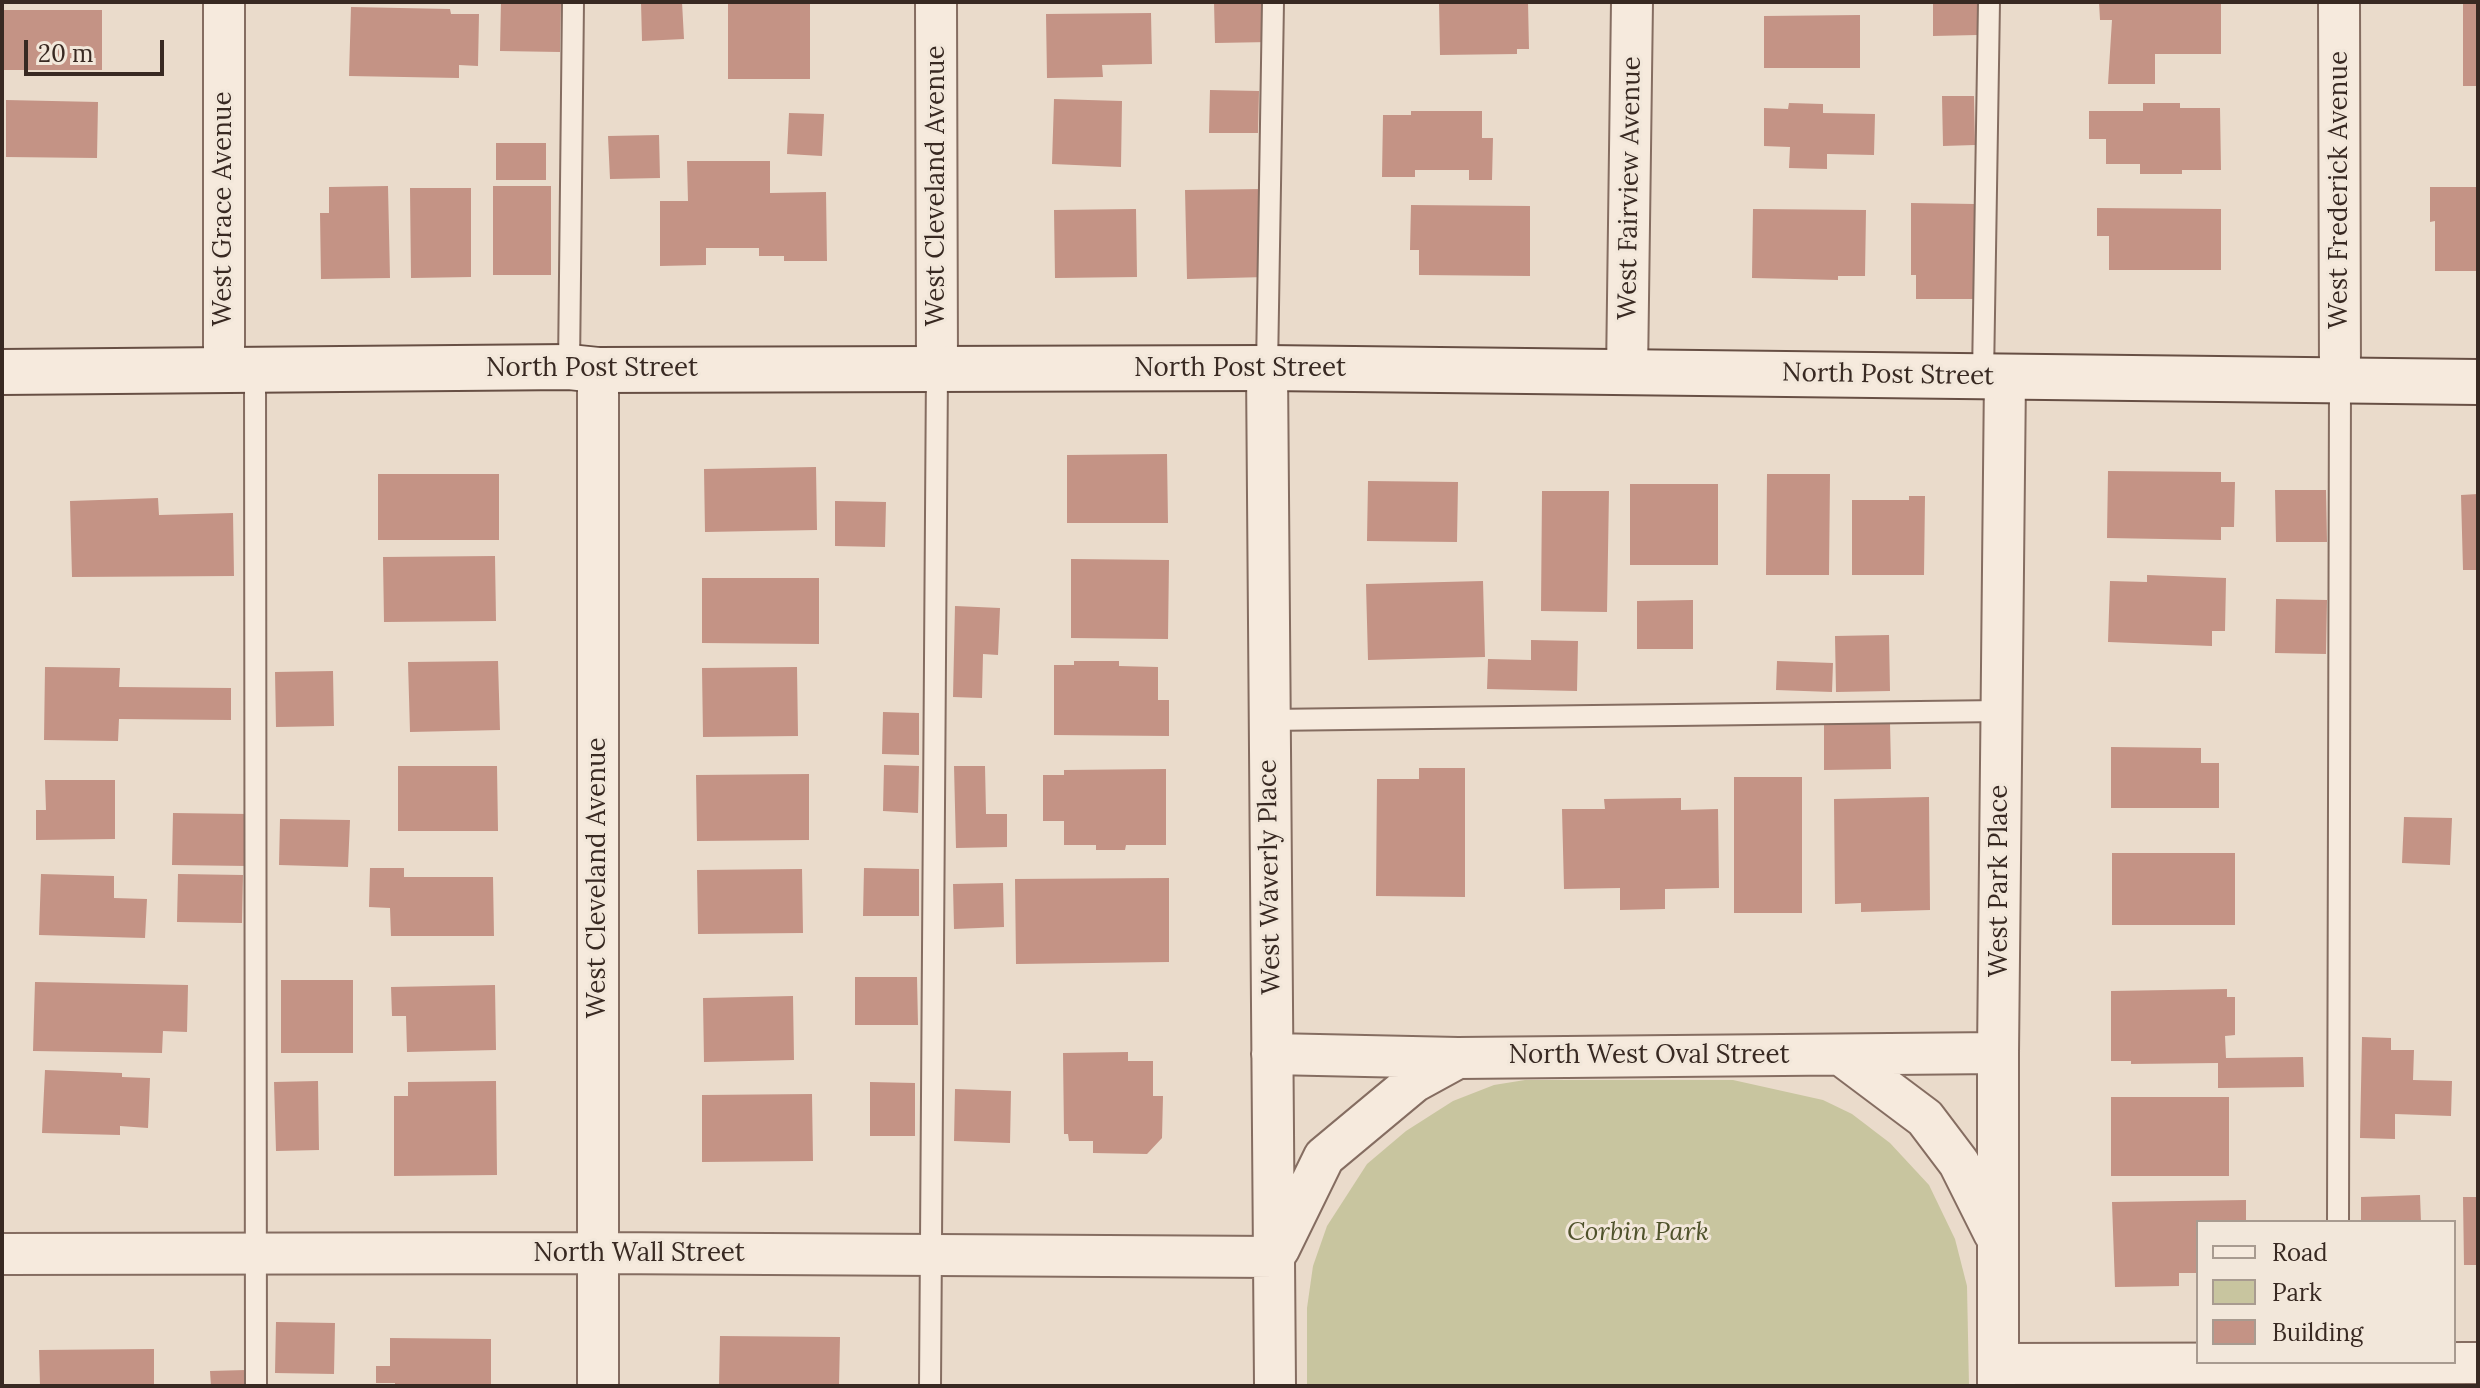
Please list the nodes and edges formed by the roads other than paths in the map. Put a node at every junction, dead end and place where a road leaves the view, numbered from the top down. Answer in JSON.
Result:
{"nodes":[{"id":1,"x":224,"y":2,"type":"edge"},
{"id":2,"x":573,"y":2,"type":"edge"},
{"id":3,"x":936,"y":2,"type":"edge"},
{"id":4,"x":1273,"y":2,"type":"edge"},
{"id":5,"x":1632,"y":2,"type":"edge"},
{"id":6,"x":1989,"y":2,"type":"edge"},
{"id":7,"x":2339,"y":2,"type":"edge"},
{"id":8,"x":1267,"y":368,"type":"junction"},
{"id":9,"x":239,"y":369,"type":"junction"},
{"id":10,"x":583,"y":369,"type":"junction"},
{"id":11,"x":937,"y":369,"type":"junction"},
{"id":12,"x":2,"y":372,"type":"edge"},
{"id":13,"x":1627,"y":373,"type":"junction"},
{"id":14,"x":1994,"y":376,"type":"junction"},
{"id":15,"x":2340,"y":379,"type":"junction"},
{"id":16,"x":2478,"y":382,"type":"edge"},
{"id":17,"x":2001,"y":711,"type":"junction"},
{"id":18,"x":1268,"y":720,"type":"junction"},
{"id":19,"x":1998,"y":1053,"type":"junction"},
{"id":20,"x":1272,"y":1054,"type":"junction"},
{"id":21,"x":1841,"y":1055,"type":"junction"},
{"id":22,"x":1458,"y":1058,"type":"junction"},
{"id":23,"x":2338,"y":1220,"type":"edge"},
{"id":24,"x":1998,"y":1242,"type":"junction"},
{"id":25,"x":599,"y":1253,"type":"junction"},
{"id":26,"x":2,"y":1254,"type":"edge"},
{"id":27,"x":256,"y":1254,"type":"junction"},
{"id":28,"x":930,"y":1255,"type":"junction"},
{"id":29,"x":1275,"y":1257,"type":"junction"},
{"id":30,"x":2478,"y":1363,"type":"edge"},
{"id":31,"x":2338,"y":1371,"type":"edge"},
{"id":32,"x":1998,"y":1375,"type":"edge"},
{"id":33,"x":256,"y":1386,"type":"edge"},
{"id":34,"x":598,"y":1386,"type":"edge"},
{"id":35,"x":930,"y":1386,"type":"edge"},
{"id":36,"x":1275,"y":1386,"type":"edge"}],
"edges":[{"from":1,"to":9,"type":"street","name":"West Grace Avenue"},
{"from":2,"to":10,"type":"lane"},
{"from":3,"to":11,"type":"street","name":"West Cleveland Avenue"},
{"from":4,"to":8,"type":"lane"},
{"from":5,"to":13,"type":"street","name":"West Fairview Avenue"},
{"from":6,"to":14,"type":"lane"},
{"from":7,"to":15,"type":"street","name":"West Frederick Avenue"},
{"from":8,"to":11,"type":"street","name":"North Post Street"},
{"from":8,"to":13,"type":"street","name":"North Post Street"},
{"from":8,"to":18,"type":"street","name":"West Waverly Place"},
{"from":9,"to":10,"type":"street","name":"North Post Street"},
{"from":9,"to":12,"type":"street","name":"North Post Street"},
{"from":9,"to":27,"type":"lane"},
{"from":10,"to":11,"type":"street","name":"North Post Street"},
{"from":10,"to":25,"type":"street","name":"West Cleveland Avenue"},
{"from":11,"to":28,"type":"lane"},
{"from":13,"to":14,"type":"street","name":"North Post Street"},
{"from":14,"to":15,"type":"street","name":"North Post Street"},
{"from":14,"to":17,"type":"street","name":"West Park Place"},
{"from":15,"to":16,"type":"street","name":"North Post Street"},
{"from":15,"to":23,"type":"lane"},
{"from":17,"to":18,"type":"lane"},
{"from":17,"to":19,"type":"street","name":"West Park Place"},
{"from":18,"to":20,"type":"street","name":"West Waverly Place"},
{"from":19,"to":21,"type":"street","name":"North West Oval Street"},
{"from":19,"to":24,"type":"street","name":"West Park Place"},
{"from":20,"to":22,"type":"street","name":"North West Oval Street"},
{"from":20,"to":29,"type":"street","name":"West Waverly Place"},
{"from":21,"to":22,"type":"street","name":"North West Oval Street"},
{"from":21,"to":24,"type":"street"},
{"from":22,"to":29,"type":"street","name":"North West Oval Street"},
{"from":24,"to":32,"type":"street","name":"West Park Place"},
{"from":25,"to":27,"type":"street","name":"North Wall Street"},
{"from":25,"to":28,"type":"street","name":"North Wall Street"},
{"from":25,"to":34,"type":"street","name":"West Cleveland Avenue"},
{"from":26,"to":27,"type":"street","name":"North Wall Street"},
{"from":27,"to":33,"type":"lane"},
{"from":28,"to":29,"type":"street","name":"North Wall Street"},
{"from":28,"to":35,"type":"lane"},
{"from":29,"to":36,"type":"street","name":"West Waverly Place"},
{"from":30,"to":31,"type":"street"},
{"from":31,"to":32,"type":"street"}]}
